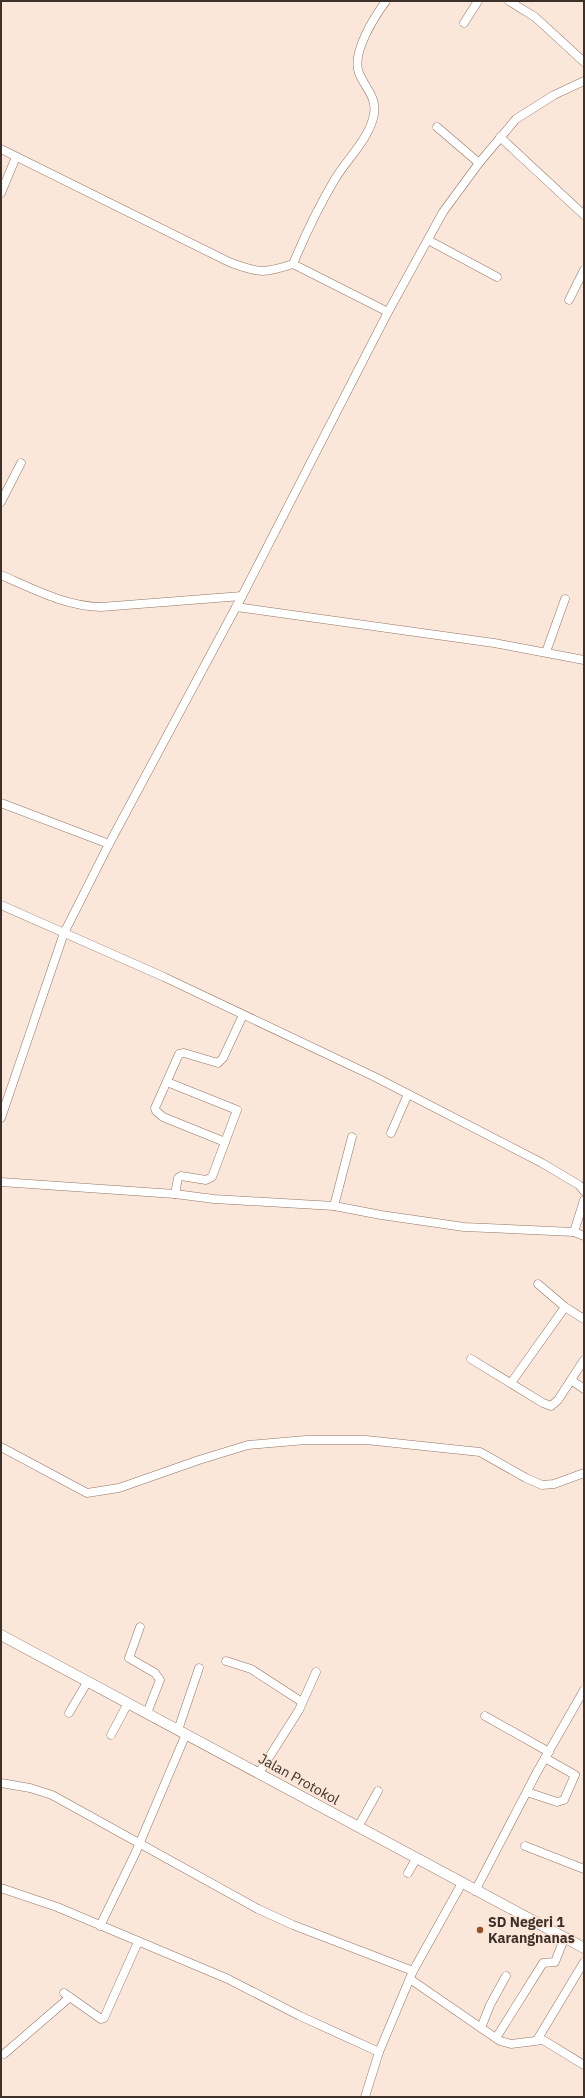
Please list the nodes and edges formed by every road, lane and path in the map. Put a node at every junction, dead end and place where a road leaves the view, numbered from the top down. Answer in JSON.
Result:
{"nodes":[{"id":1,"x":386,"y":1,"type":"edge"},
{"id":2,"x":478,"y":1,"type":"edge"},
{"id":3,"x":509,"y":1,"type":"edge"},
{"id":4,"x":464,"y":23,"type":"dead end"},
{"id":5,"x":584,"y":62,"type":"edge"},
{"id":6,"x":584,"y":81,"type":"edge"},
{"id":7,"x":437,"y":127,"type":"dead end"},
{"id":8,"x":500,"y":137,"type":"junction"},
{"id":9,"x":1,"y":149,"type":"edge"},
{"id":10,"x":16,"y":156,"type":"junction"},
{"id":11,"x":479,"y":163,"type":"junction"},
{"id":12,"x":1,"y":193,"type":"edge"},
{"id":13,"x":584,"y":215,"type":"edge"},
{"id":14,"x":428,"y":240,"type":"junction"},
{"id":15,"x":293,"y":264,"type":"junction"},
{"id":16,"x":584,"y":270,"type":"edge"},
{"id":17,"x":497,"y":277,"type":"dead end"},
{"id":18,"x":569,"y":300,"type":"dead end"},
{"id":19,"x":388,"y":312,"type":"junction"},
{"id":20,"x":21,"y":462,"type":"dead end"},
{"id":21,"x":1,"y":502,"type":"edge"},
{"id":22,"x":1,"y":575,"type":"edge"},
{"id":23,"x":242,"y":596,"type":"junction"},
{"id":24,"x":565,"y":599,"type":"dead end"},
{"id":25,"x":236,"y":607,"type":"junction"},
{"id":26,"x":546,"y":652,"type":"junction"},
{"id":27,"x":584,"y":660,"type":"edge"},
{"id":28,"x":1,"y":802,"type":"edge"},
{"id":29,"x":109,"y":844,"type":"junction"},
{"id":30,"x":1,"y":905,"type":"edge"},
{"id":31,"x":64,"y":933,"type":"junction"},
{"id":32,"x":243,"y":1015,"type":"junction"},
{"id":33,"x":167,"y":1082,"type":"junction"},
{"id":34,"x":408,"y":1094,"type":"junction"},
{"id":35,"x":1,"y":1118,"type":"edge"},
{"id":36,"x":391,"y":1133,"type":"dead end"},
{"id":37,"x":352,"y":1137,"type":"dead end"},
{"id":38,"x":225,"y":1142,"type":"junction"},
{"id":39,"x":1,"y":1182,"type":"edge"},
{"id":40,"x":584,"y":1192,"type":"edge"},
{"id":41,"x":175,"y":1194,"type":"junction"},
{"id":42,"x":584,"y":1200,"type":"edge"},
{"id":43,"x":334,"y":1206,"type":"junction"},
{"id":44,"x":574,"y":1232,"type":"junction"},
{"id":45,"x":584,"y":1236,"type":"edge"},
{"id":46,"x":538,"y":1284,"type":"dead end"},
{"id":47,"x":565,"y":1307,"type":"junction"},
{"id":48,"x":584,"y":1318,"type":"edge"},
{"id":49,"x":471,"y":1359,"type":"dead end"},
{"id":50,"x":584,"y":1360,"type":"edge"},
{"id":51,"x":570,"y":1380,"type":"junction"},
{"id":52,"x":511,"y":1383,"type":"junction"},
{"id":53,"x":584,"y":1389,"type":"edge"},
{"id":54,"x":1,"y":1447,"type":"edge"},
{"id":55,"x":584,"y":1472,"type":"edge"},
{"id":56,"x":140,"y":1627,"type":"dead end"},
{"id":57,"x":1,"y":1635,"type":"edge"},
{"id":58,"x":226,"y":1661,"type":"dead end"},
{"id":59,"x":199,"y":1668,"type":"dead end"},
{"id":60,"x":316,"y":1672,"type":"dead end"},
{"id":61,"x":88,"y":1681,"type":"junction"},
{"id":62,"x":584,"y":1690,"type":"edge"},
{"id":63,"x":128,"y":1702,"type":"junction"},
{"id":64,"x":302,"y":1702,"type":"junction"},
{"id":65,"x":69,"y":1713,"type":"dead end"},
{"id":66,"x":147,"y":1713,"type":"junction"},
{"id":67,"x":485,"y":1716,"type":"dead end"},
{"id":68,"x":182,"y":1732,"type":"junction"},
{"id":69,"x":111,"y":1735,"type":"dead end"},
{"id":70,"x":547,"y":1755,"type":"junction"},
{"id":71,"x":259,"y":1773,"type":"junction"},
{"id":72,"x":1,"y":1783,"type":"edge"},
{"id":73,"x":378,"y":1791,"type":"dead end"},
{"id":74,"x":527,"y":1792,"type":"junction"},
{"id":75,"x":358,"y":1827,"type":"junction"},
{"id":76,"x":139,"y":1844,"type":"junction"},
{"id":77,"x":525,"y":1846,"type":"dead end"},
{"id":78,"x":416,"y":1859,"type":"junction"},
{"id":79,"x":584,"y":1869,"type":"edge"},
{"id":80,"x":408,"y":1873,"type":"dead end"},
{"id":81,"x":462,"y":1883,"type":"junction"},
{"id":82,"x":1,"y":1888,"type":"edge"},
{"id":83,"x":475,"y":1891,"type":"junction"},
{"id":84,"x":100,"y":1926,"type":"junction"},
{"id":85,"x":564,"y":1939,"type":"junction"},
{"id":86,"x":138,"y":1942,"type":"junction"},
{"id":87,"x":584,"y":1948,"type":"edge"},
{"id":88,"x":584,"y":1962,"type":"edge"},
{"id":89,"x":413,"y":1970,"type":"junction"},
{"id":90,"x":506,"y":1976,"type":"dead end"},
{"id":91,"x":410,"y":1979,"type":"junction"},
{"id":92,"x":481,"y":2028,"type":"junction"},
{"id":93,"x":496,"y":2038,"type":"junction"},
{"id":94,"x":537,"y":2040,"type":"junction"},
{"id":95,"x":379,"y":2052,"type":"junction"},
{"id":96,"x":4,"y":2054,"type":"dead end"},
{"id":97,"x":584,"y":2065,"type":"edge"},
{"id":98,"x":365,"y":2097,"type":"edge"}],
"edges":[{"from":1,"to":15,"type":"street"},
{"from":2,"to":4,"type":"street"},
{"from":3,"to":5,"type":"street"},
{"from":6,"to":8,"type":"street"},
{"from":7,"to":11,"type":"street"},
{"from":8,"to":11,"type":"street"},
{"from":8,"to":13,"type":"street"},
{"from":9,"to":10,"type":"street"},
{"from":10,"to":12,"type":"street"},
{"from":10,"to":15,"type":"street"},
{"from":11,"to":14,"type":"street"},
{"from":14,"to":17,"type":"street"},
{"from":14,"to":19,"type":"street"},
{"from":15,"to":19,"type":"street"},
{"from":16,"to":18,"type":"street"},
{"from":19,"to":23,"type":"street"},
{"from":20,"to":21,"type":"street"},
{"from":22,"to":23,"type":"street"},
{"from":23,"to":25,"type":"street"},
{"from":24,"to":26,"type":"street"},
{"from":25,"to":26,"type":"street"},
{"from":25,"to":29,"type":"street"},
{"from":26,"to":27,"type":"street"},
{"from":28,"to":29,"type":"street"},
{"from":29,"to":31,"type":"street"},
{"from":30,"to":31,"type":"street"},
{"from":31,"to":32,"type":"street"},
{"from":31,"to":35,"type":"street"},
{"from":32,"to":33,"type":"street"},
{"from":32,"to":34,"type":"street"},
{"from":33,"to":38,"type":"street"},
{"from":33,"to":38,"type":"street"},
{"from":34,"to":36,"type":"street"},
{"from":34,"to":40,"type":"street"},
{"from":37,"to":43,"type":"street"},
{"from":38,"to":41,"type":"street"},
{"from":39,"to":41,"type":"street"},
{"from":41,"to":43,"type":"street"},
{"from":42,"to":44,"type":"street"},
{"from":43,"to":44,"type":"street"},
{"from":44,"to":45,"type":"street"},
{"from":46,"to":47,"type":"street"},
{"from":47,"to":48,"type":"street"},
{"from":47,"to":52,"type":"street"},
{"from":49,"to":52,"type":"street"},
{"from":50,"to":51,"type":"street"},
{"from":51,"to":52,"type":"street"},
{"from":51,"to":53,"type":"street"},
{"from":54,"to":55,"type":"street"},
{"from":56,"to":66,"type":"street"},
{"from":57,"to":61,"type":"street","name":"Jalan Protokol"},
{"from":58,"to":64,"type":"street"},
{"from":59,"to":68,"type":"street"},
{"from":60,"to":64,"type":"street"},
{"from":61,"to":63,"type":"street","name":"Jalan Protokol"},
{"from":61,"to":65,"type":"street"},
{"from":62,"to":70,"type":"street"},
{"from":63,"to":66,"type":"street","name":"Jalan Protokol"},
{"from":63,"to":69,"type":"street"},
{"from":64,"to":71,"type":"street"},
{"from":66,"to":68,"type":"street","name":"Jalan Protokol"},
{"from":67,"to":70,"type":"street"},
{"from":68,"to":71,"type":"street","name":"Jalan Protokol"},
{"from":68,"to":76,"type":"street"},
{"from":70,"to":74,"type":"street"},
{"from":70,"to":74,"type":"street"},
{"from":71,"to":75,"type":"street","name":"Jalan Protokol"},
{"from":72,"to":76,"type":"street"},
{"from":73,"to":75,"type":"street"},
{"from":74,"to":83,"type":"street"},
{"from":75,"to":78,"type":"street","name":"Jalan Protokol"},
{"from":76,"to":84,"type":"street"},
{"from":76,"to":89,"type":"street"},
{"from":77,"to":79,"type":"street"},
{"from":78,"to":80,"type":"street"},
{"from":78,"to":81,"type":"street","name":"Jalan Protokol"},
{"from":81,"to":83,"type":"street","name":"Jalan Protokol"},
{"from":81,"to":89,"type":"street"},
{"from":82,"to":84,"type":"street"},
{"from":83,"to":85,"type":"street","name":"Jalan Protokol"},
{"from":84,"to":86,"type":"street"},
{"from":85,"to":87,"type":"street","name":"Jalan Protokol"},
{"from":85,"to":93,"type":"street"},
{"from":86,"to":95,"type":"street"},
{"from":86,"to":96,"type":"street"},
{"from":88,"to":94,"type":"street"},
{"from":89,"to":91,"type":"street"},
{"from":90,"to":92,"type":"street"},
{"from":91,"to":92,"type":"street"},
{"from":91,"to":95,"type":"street"},
{"from":92,"to":93,"type":"street"},
{"from":93,"to":94,"type":"street"},
{"from":94,"to":97,"type":"street"},
{"from":95,"to":98,"type":"street"}]}
